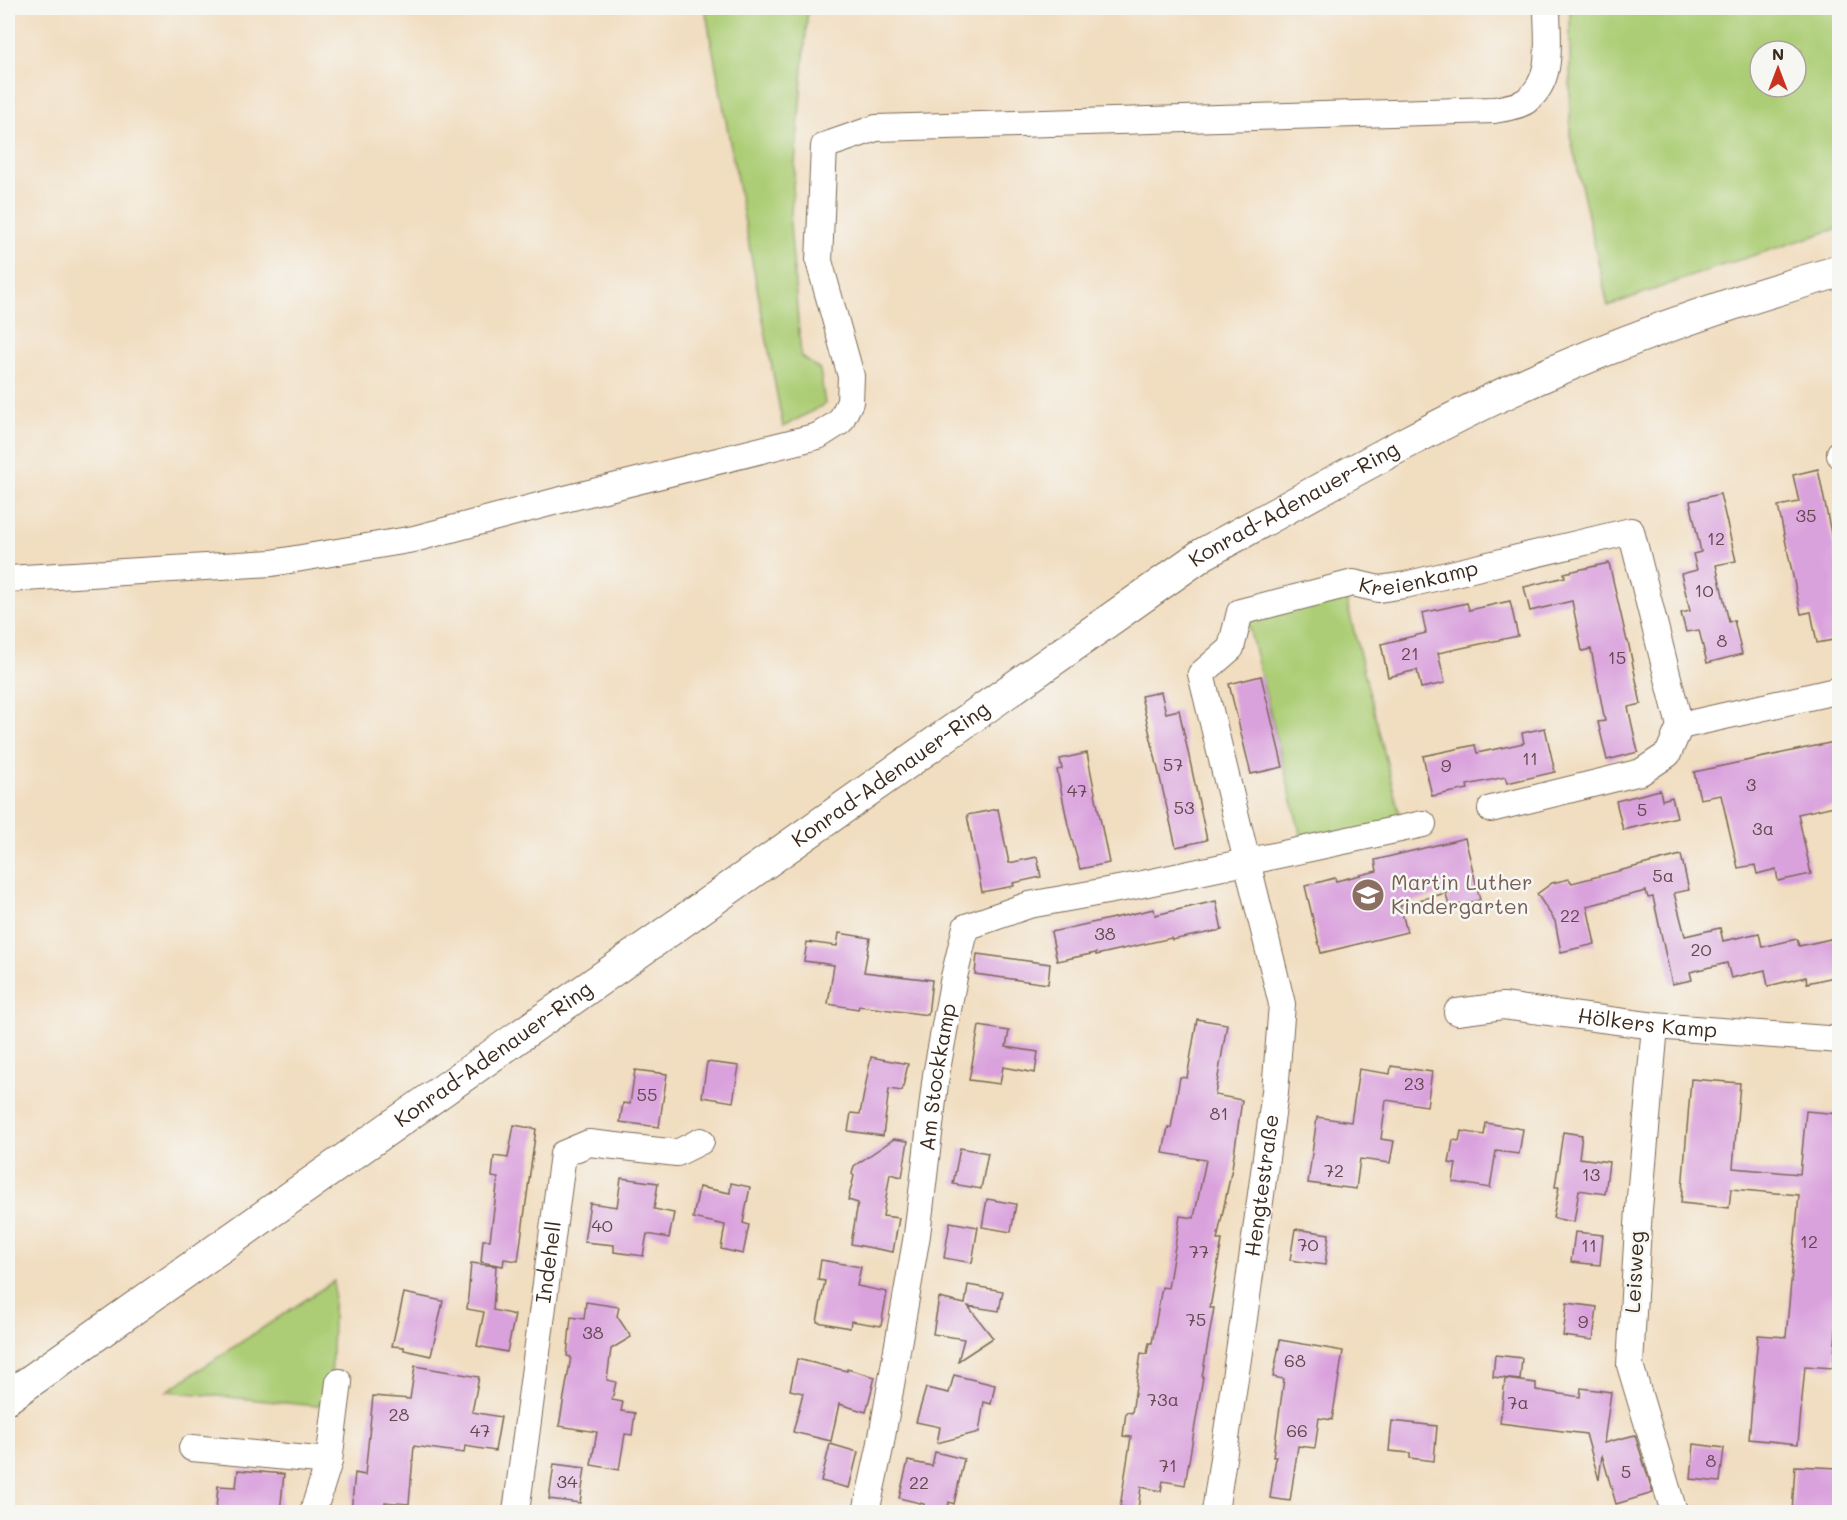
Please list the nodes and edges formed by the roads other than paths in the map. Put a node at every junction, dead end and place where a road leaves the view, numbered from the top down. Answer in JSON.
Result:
{"nodes":[{"id":1,"x":1547,"y":8,"type":"edge"},
{"id":2,"x":1839,"y":271,"type":"edge"},
{"id":3,"x":8,"y":579,"type":"edge"},
{"id":4,"x":1839,"y":690,"type":"edge"},
{"id":5,"x":1680,"y":726,"type":"junction"},
{"id":6,"x":1491,"y":809,"type":"dead end"},
{"id":7,"x":1423,"y":824,"type":"dead end"},
{"id":8,"x":1246,"y":861,"type":"junction"},
{"id":9,"x":1457,"y":1012,"type":"dead end"},
{"id":10,"x":1655,"y":1026,"type":"junction"},
{"id":11,"x":1839,"y":1040,"type":"edge"},
{"id":12,"x":701,"y":1141,"type":"dead end"},
{"id":13,"x":339,"y":1382,"type":"dead end"},
{"id":14,"x":8,"y":1397,"type":"edge"},
{"id":15,"x":192,"y":1448,"type":"dead end"},
{"id":16,"x":329,"y":1461,"type":"junction"},
{"id":17,"x":312,"y":1512,"type":"edge"},
{"id":18,"x":516,"y":1512,"type":"edge"},
{"id":19,"x":866,"y":1512,"type":"edge"},
{"id":20,"x":1215,"y":1512,"type":"edge"},
{"id":21,"x":1674,"y":1512,"type":"edge"}],
"edges":[{"from":1,"to":3,"type":"street"},
{"from":2,"to":14,"type":"main road","name":"Konrad-Adenauer-Ring"},
{"from":4,"to":5,"type":"street"},
{"from":5,"to":6,"type":"street"},
{"from":5,"to":8,"type":"street","name":"Kreienkamp"},
{"from":7,"to":8,"type":"street"},
{"from":8,"to":19,"type":"street","name":"Am Stockkamp"},
{"from":8,"to":20,"type":"street","name":"Hengtestraße"},
{"from":9,"to":10,"type":"street","name":"Hölkers Kamp"},
{"from":10,"to":11,"type":"street","name":"Hölkers Kamp"},
{"from":10,"to":21,"type":"street","name":"Leisweg"},
{"from":12,"to":18,"type":"street","name":"Indehell"},
{"from":13,"to":16,"type":"street"},
{"from":15,"to":16,"type":"street"},
{"from":16,"to":17,"type":"street"}]}
